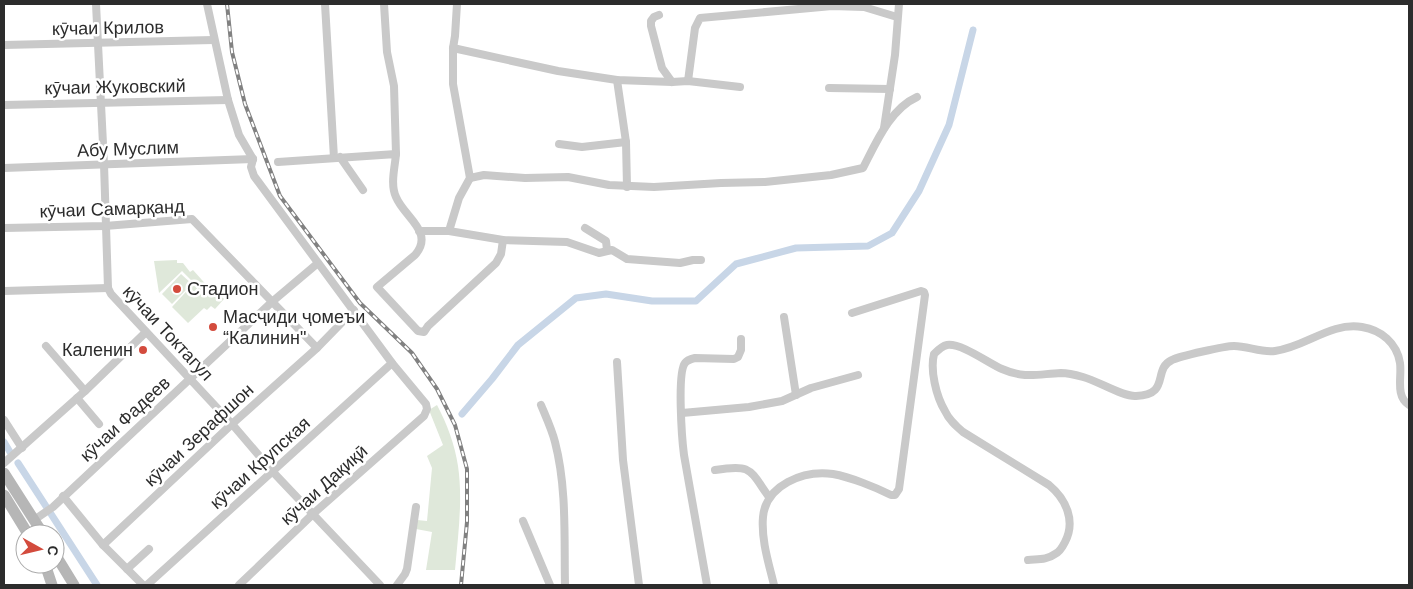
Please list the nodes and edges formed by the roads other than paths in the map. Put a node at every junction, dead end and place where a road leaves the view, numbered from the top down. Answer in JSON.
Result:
{"nodes":[{"id":1,"x":96,"y":4,"type":"edge"},
{"id":2,"x":207,"y":4,"type":"edge"},
{"id":3,"x":325,"y":4,"type":"edge"},
{"id":4,"x":384,"y":4,"type":"edge"},
{"id":5,"x":457,"y":4,"type":"edge"},
{"id":6,"x":899,"y":4,"type":"edge"},
{"id":7,"x":660,"y":15,"type":"dead end"},
{"id":8,"x":897,"y":17,"type":"junction"},
{"id":9,"x":213,"y":40,"type":"junction"},
{"id":10,"x":97,"y":44,"type":"junction"},
{"id":11,"x":4,"y":45,"type":"edge"},
{"id":12,"x":453,"y":48,"type":"junction"},
{"id":13,"x":618,"y":80,"type":"junction"},
{"id":14,"x":688,"y":81,"type":"junction"},
{"id":15,"x":672,"y":82,"type":"junction"},
{"id":16,"x":740,"y":88,"type":"dead end"},
{"id":17,"x":829,"y":88,"type":"dead end"},
{"id":18,"x":890,"y":89,"type":"junction"},
{"id":19,"x":917,"y":97,"type":"dead end"},
{"id":20,"x":228,"y":100,"type":"junction"},
{"id":21,"x":100,"y":102,"type":"junction"},
{"id":22,"x":4,"y":105,"type":"edge"},
{"id":23,"x":884,"y":128,"type":"junction"},
{"id":24,"x":626,"y":142,"type":"junction"},
{"id":25,"x":559,"y":144,"type":"dead end"},
{"id":26,"x":396,"y":154,"type":"junction"},
{"id":27,"x":337,"y":158,"type":"junction"},
{"id":28,"x":253,"y":159,"type":"junction"},
{"id":29,"x":278,"y":162,"type":"dead end"},
{"id":30,"x":104,"y":164,"type":"junction"},
{"id":31,"x":4,"y":168,"type":"edge"},
{"id":32,"x":470,"y":178,"type":"junction"},
{"id":33,"x":627,"y":187,"type":"junction"},
{"id":34,"x":363,"y":190,"type":"dead end"},
{"id":35,"x":105,"y":226,"type":"junction"},
{"id":36,"x":4,"y":228,"type":"edge"},
{"id":37,"x":585,"y":228,"type":"dead end"},
{"id":38,"x":419,"y":231,"type":"junction"},
{"id":39,"x":449,"y":232,"type":"junction"},
{"id":40,"x":503,"y":240,"type":"junction"},
{"id":41,"x":607,"y":250,"type":"junction"},
{"id":42,"x":701,"y":260,"type":"dead end"},
{"id":43,"x":318,"y":263,"type":"junction"},
{"id":44,"x":108,"y":288,"type":"junction"},
{"id":45,"x":4,"y":291,"type":"edge"},
{"id":46,"x":273,"y":301,"type":"junction"},
{"id":47,"x":354,"y":310,"type":"junction"},
{"id":48,"x":852,"y":313,"type":"dead end"},
{"id":49,"x":784,"y":317,"type":"dead end"},
{"id":50,"x":146,"y":332,"type":"junction"},
{"id":51,"x":741,"y":338,"type":"dead end"},
{"id":52,"x":46,"y":346,"type":"dead end"},
{"id":53,"x":317,"y":348,"type":"junction"},
{"id":54,"x":617,"y":362,"type":"dead end"},
{"id":55,"x":392,"y":363,"type":"junction"},
{"id":56,"x":858,"y":375,"type":"dead end"},
{"id":57,"x":190,"y":379,"type":"junction"},
{"id":58,"x":85,"y":391,"type":"junction"},
{"id":59,"x":796,"y":395,"type":"junction"},
{"id":60,"x":77,"y":398,"type":"junction"},
{"id":61,"x":1409,"y":405,"type":"edge"},
{"id":62,"x":541,"y":406,"type":"dead end"},
{"id":63,"x":682,"y":413,"type":"junction"},
{"id":64,"x":4,"y":420,"type":"edge"},
{"id":65,"x":99,"y":424,"type":"dead end"},
{"id":66,"x":232,"y":424,"type":"junction"},
{"id":67,"x":22,"y":448,"type":"junction"},
{"id":68,"x":4,"y":463,"type":"edge"},
{"id":69,"x":715,"y":470,"type":"dead end"},
{"id":70,"x":4,"y":472,"type":"edge"},
{"id":71,"x":273,"y":472,"type":"junction"},
{"id":72,"x":4,"y":495,"type":"edge"},
{"id":73,"x":63,"y":496,"type":"junction"},
{"id":74,"x":768,"y":497,"type":"junction"},
{"id":75,"x":416,"y":507,"type":"dead end"},
{"id":76,"x":314,"y":513,"type":"junction"},
{"id":77,"x":39,"y":516,"type":"junction"},
{"id":78,"x":523,"y":521,"type":"dead end"},
{"id":79,"x":22,"y":524,"type":"edge"},
{"id":80,"x":41,"y":524,"type":"edge"},
{"id":81,"x":103,"y":545,"type":"junction"},
{"id":82,"x":148,"y":549,"type":"dead end"},
{"id":83,"x":1028,"y":560,"type":"dead end"},
{"id":84,"x":128,"y":569,"type":"junction"},
{"id":85,"x":65,"y":570,"type":"edge"},
{"id":86,"x":74,"y":585,"type":"edge"},
{"id":87,"x":143,"y":585,"type":"edge"},
{"id":88,"x":147,"y":585,"type":"edge"},
{"id":89,"x":239,"y":585,"type":"edge"},
{"id":90,"x":380,"y":585,"type":"edge"},
{"id":91,"x":397,"y":585,"type":"edge"},
{"id":92,"x":550,"y":585,"type":"edge"},
{"id":93,"x":565,"y":585,"type":"edge"},
{"id":94,"x":639,"y":585,"type":"edge"},
{"id":95,"x":707,"y":585,"type":"edge"},
{"id":96,"x":774,"y":585,"type":"edge"}],
"edges":[{"from":1,"to":10,"type":"street","name":"кӯчаи Токтагул"},
{"from":2,"to":9,"type":"street"},
{"from":3,"to":27,"type":"street"},
{"from":4,"to":26,"type":"street"},
{"from":5,"to":12,"type":"street"},
{"from":6,"to":8,"type":"street"},
{"from":7,"to":15,"type":"street"},
{"from":8,"to":14,"type":"street"},
{"from":8,"to":18,"type":"street"},
{"from":9,"to":10,"type":"street","name":"кӯчаи Крилов"},
{"from":9,"to":20,"type":"street"},
{"from":10,"to":11,"type":"street","name":"кӯчаи Крилов"},
{"from":10,"to":21,"type":"street","name":"кӯчаи Токтагул"},
{"from":12,"to":13,"type":"street"},
{"from":12,"to":32,"type":"street"},
{"from":13,"to":15,"type":"street"},
{"from":13,"to":24,"type":"street"},
{"from":14,"to":15,"type":"street"},
{"from":14,"to":16,"type":"street"},
{"from":17,"to":18,"type":"street"},
{"from":18,"to":23,"type":"street"},
{"from":19,"to":23,"type":"street"},
{"from":20,"to":21,"type":"street","name":"кӯчаи Жуковский"},
{"from":20,"to":28,"type":"street"},
{"from":21,"to":22,"type":"street","name":"кӯчаи Жуковский"},
{"from":21,"to":30,"type":"street","name":"кӯчаи Токтагул"},
{"from":23,"to":33,"type":"street"},
{"from":24,"to":25,"type":"street"},
{"from":24,"to":33,"type":"street"},
{"from":26,"to":27,"type":"street"},
{"from":26,"to":38,"type":"street"},
{"from":27,"to":29,"type":"street"},
{"from":27,"to":34,"type":"street"},
{"from":28,"to":30,"type":"street","name":"Абу Муслим"},
{"from":28,"to":43,"type":"street"},
{"from":30,"to":31,"type":"street","name":"Абу Муслим"},
{"from":30,"to":35,"type":"street","name":"кӯчаи Токтагул"},
{"from":32,"to":33,"type":"street"},
{"from":32,"to":39,"type":"street"},
{"from":35,"to":36,"type":"street","name":"кӯчаи Самарқанд"},
{"from":35,"to":44,"type":"street","name":"кӯчаи Токтагул"},
{"from":35,"to":46,"type":"street","name":"кӯчаи Самарқанд"},
{"from":37,"to":41,"type":"street"},
{"from":38,"to":39,"type":"street"},
{"from":38,"to":40,"type":"street"},
{"from":39,"to":40,"type":"street"},
{"from":40,"to":41,"type":"street"},
{"from":41,"to":42,"type":"street"},
{"from":43,"to":46,"type":"street","name":"кӯчаи Фадеев"},
{"from":43,"to":47,"type":"street"},
{"from":44,"to":45,"type":"street"},
{"from":44,"to":50,"type":"street","name":"кӯчаи Токтагул"},
{"from":46,"to":53,"type":"street","name":"кӯчаи Самарқанд"},
{"from":46,"to":57,"type":"street","name":"кӯчаи Фадеев"},
{"from":47,"to":53,"type":"street"},
{"from":47,"to":55,"type":"street"},
{"from":48,"to":74,"type":"street"},
{"from":49,"to":59,"type":"street"},
{"from":50,"to":57,"type":"street","name":"кӯчаи Токтагул"},
{"from":50,"to":58,"type":"street"},
{"from":51,"to":63,"type":"street"},
{"from":52,"to":58,"type":"street"},
{"from":53,"to":66,"type":"street","name":"кӯчаи Зерафшон"},
{"from":54,"to":94,"type":"street"},
{"from":55,"to":71,"type":"street","name":"кӯчаи Крупская"},
{"from":55,"to":76,"type":"street","name":"кӯчаи Дақиқӣ"},
{"from":56,"to":59,"type":"street"},
{"from":57,"to":66,"type":"street","name":"кӯчаи Токтагул"},
{"from":57,"to":73,"type":"street","name":"кӯчаи Фадеев"},
{"from":58,"to":60,"type":"street"},
{"from":59,"to":63,"type":"street"},
{"from":60,"to":65,"type":"street"},
{"from":60,"to":67,"type":"street"},
{"from":61,"to":83,"type":"street"},
{"from":62,"to":93,"type":"street"},
{"from":63,"to":95,"type":"street"},
{"from":64,"to":67,"type":"street"},
{"from":66,"to":71,"type":"street","name":"кӯчаи Токтагул"},
{"from":66,"to":81,"type":"street","name":"кӯчаи Зерафшон"},
{"from":67,"to":68,"type":"street"},
{"from":69,"to":74,"type":"street"},
{"from":70,"to":77,"type":"main road"},
{"from":71,"to":76,"type":"street","name":"кӯчаи Токтагул"},
{"from":71,"to":88,"type":"street","name":"кӯчаи Крупская"},
{"from":72,"to":79,"type":"main road"},
{"from":73,"to":77,"type":"street","name":"кӯчаи Фадеев"},
{"from":73,"to":81,"type":"street"},
{"from":74,"to":96,"type":"street"},
{"from":75,"to":91,"type":"street"},
{"from":76,"to":89,"type":"street","name":"кӯчаи Дақиқӣ"},
{"from":76,"to":90,"type":"street","name":"кӯчаи Токтагул"},
{"from":77,"to":80,"type":"main road"},
{"from":78,"to":92,"type":"street"},
{"from":81,"to":84,"type":"street"},
{"from":82,"to":84,"type":"street"},
{"from":84,"to":87,"type":"street"},
{"from":85,"to":86,"type":"main road"}]}
